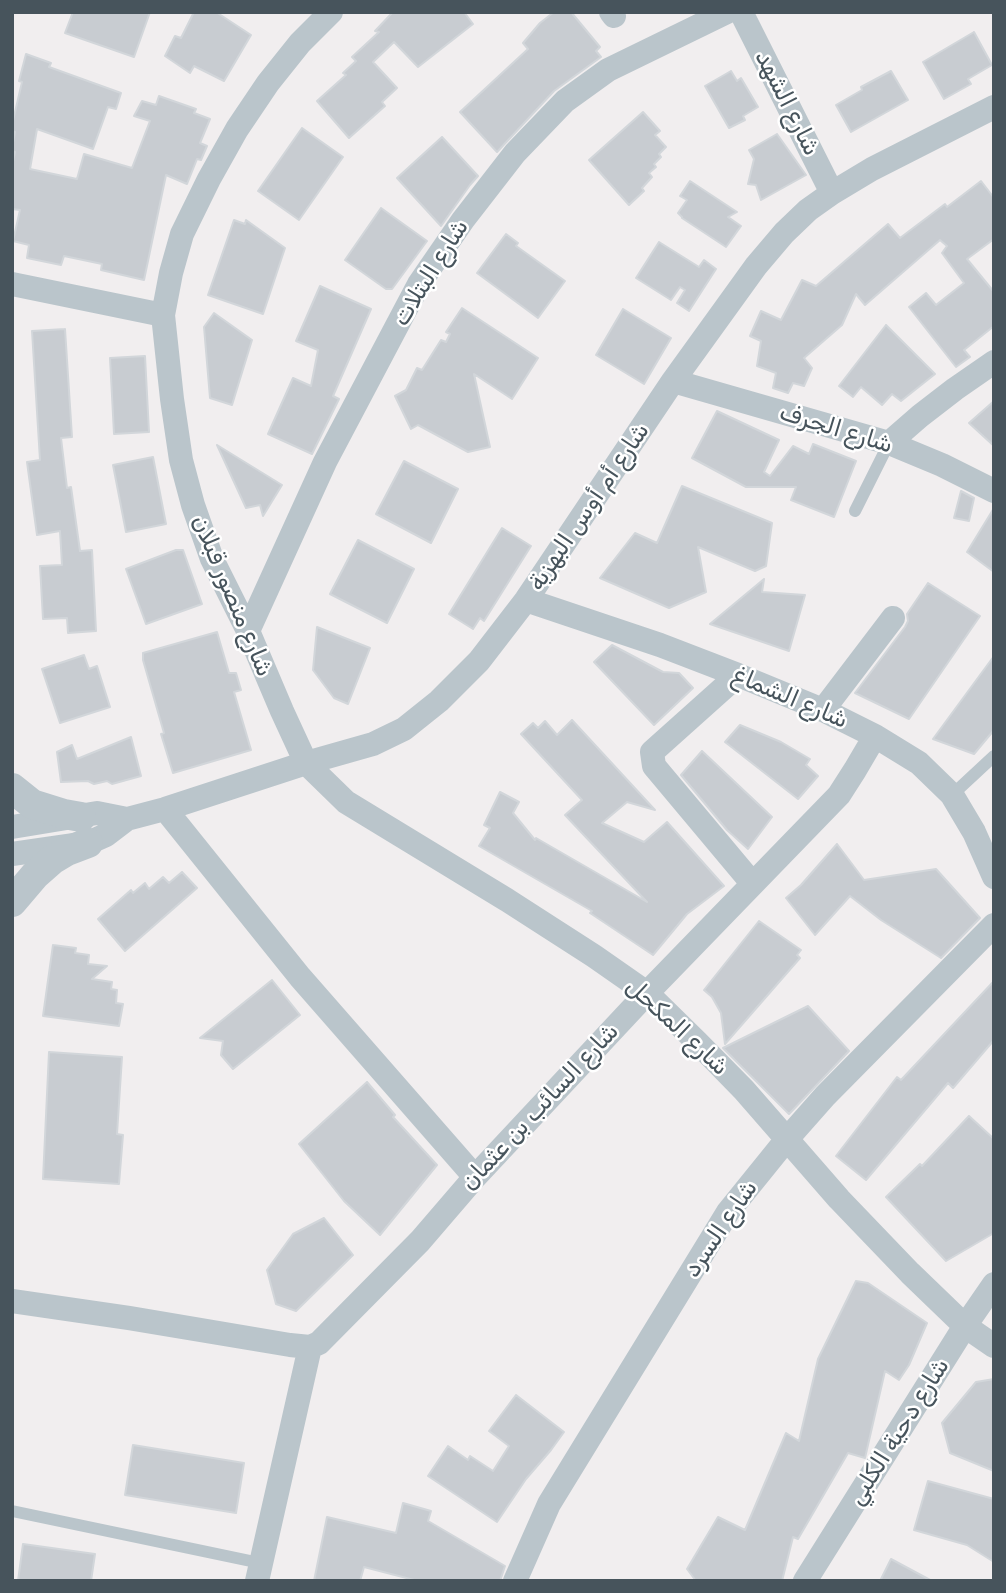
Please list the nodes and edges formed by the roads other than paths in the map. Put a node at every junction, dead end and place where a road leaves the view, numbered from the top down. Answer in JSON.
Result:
{"nodes":[{"id":1,"x":331,"y":12,"type":"edge"},
{"id":2,"x":727,"y":12,"type":"edge"},
{"id":3,"x":741,"y":12,"type":"edge"},
{"id":4,"x":994,"y":107,"type":"edge"},
{"id":5,"x":832,"y":193,"type":"junction"},
{"id":6,"x":12,"y":284,"type":"edge"},
{"id":7,"x":163,"y":315,"type":"junction"},
{"id":8,"x":994,"y":362,"type":"edge"},
{"id":9,"x":673,"y":381,"type":"junction"},
{"id":10,"x":889,"y":443,"type":"junction"},
{"id":11,"x":994,"y":491,"type":"edge"},
{"id":12,"x":855,"y":511,"type":"dead end"},
{"id":13,"x":526,"y":600,"type":"junction"},
{"id":14,"x":893,"y":618,"type":"dead end"},
{"id":15,"x":248,"y":631,"type":"junction"},
{"id":16,"x":738,"y":675,"type":"junction"},
{"id":17,"x":823,"y":710,"type":"junction"},
{"id":18,"x":875,"y":736,"type":"junction"},
{"id":19,"x":994,"y":756,"type":"edge"},
{"id":20,"x":306,"y":763,"type":"junction"},
{"id":21,"x":12,"y":788,"type":"edge"},
{"id":22,"x":952,"y":795,"type":"junction"},
{"id":23,"x":164,"y":809,"type":"junction"},
{"id":24,"x":12,"y":827,"type":"edge"},
{"id":25,"x":84,"y":830,"type":"junction"},
{"id":26,"x":12,"y":854,"type":"edge"},
{"id":27,"x":994,"y":877,"type":"edge"},
{"id":28,"x":752,"y":883,"type":"junction"},
{"id":29,"x":12,"y":902,"type":"edge"},
{"id":30,"x":994,"y":925,"type":"edge"},
{"id":31,"x":647,"y":993,"type":"junction"},
{"id":32,"x":787,"y":1139,"type":"junction"},
{"id":33,"x":475,"y":1177,"type":"junction"},
{"id":34,"x":994,"y":1284,"type":"edge"},
{"id":35,"x":12,"y":1301,"type":"edge"},
{"id":36,"x":965,"y":1326,"type":"junction"},
{"id":37,"x":994,"y":1346,"type":"edge"},
{"id":38,"x":310,"y":1347,"type":"junction"},
{"id":39,"x":12,"y":1511,"type":"edge"},
{"id":40,"x":259,"y":1572,"type":"edge"},
{"id":41,"x":515,"y":1581,"type":"edge"},
{"id":42,"x":806,"y":1581,"type":"edge"}],
"edges":[{"from":1,"to":7,"type":"street","name":"شارع منصور قبلان"},
{"from":2,"to":15,"type":"street","name":"شارع البتلات"},
{"from":3,"to":5,"type":"street","name":"شارع الشهد"},
{"from":4,"to":5,"type":"street","name":"شارع أم أوس البهزية"},
{"from":5,"to":9,"type":"street","name":"شارع أم أوس البهزية"},
{"from":6,"to":7,"type":"street"},
{"from":7,"to":15,"type":"street","name":"شارع منصور قبلان"},
{"from":8,"to":10,"type":"street"},
{"from":9,"to":10,"type":"street","name":"شارع الجرف"},
{"from":9,"to":13,"type":"street","name":"شارع أم أوس البهزية"},
{"from":10,"to":11,"type":"street","name":"شارع الجرف"},
{"from":10,"to":12,"type":"lane"},
{"from":13,"to":16,"type":"street","name":"شارع الشماغ"},
{"from":13,"to":20,"type":"street","name":"شارع أم أوس البهزية"},
{"from":14,"to":17,"type":"street"},
{"from":15,"to":20,"type":"street","name":"شارع منصور قبلان"},
{"from":16,"to":17,"type":"street","name":"شارع الشماغ"},
{"from":16,"to":28,"type":"street"},
{"from":17,"to":18,"type":"street","name":"شارع الشماغ"},
{"from":18,"to":22,"type":"street","name":"شارع الشماغ"},
{"from":18,"to":28,"type":"street","name":"شارع السائب بن عثمان"},
{"from":19,"to":22,"type":"lane"},
{"from":20,"to":23,"type":"street","name":"شارع أم أوس البهزية"},
{"from":20,"to":31,"type":"street","name":"شارع المكحل"},
{"from":21,"to":25,"type":"street"},
{"from":22,"to":27,"type":"street","name":"شارع الشماغ"},
{"from":23,"to":25,"type":"street","name":"شارع أم أوس البهزية"},
{"from":23,"to":33,"type":"street"},
{"from":24,"to":25,"type":"street","name":"شارع أم أوس البهزية"},
{"from":25,"to":26,"type":"street","name":"شارع أم أوس البهزية"},
{"from":25,"to":29,"type":"street"},
{"from":28,"to":31,"type":"street","name":"شارع السائب بن عثمان"},
{"from":30,"to":32,"type":"street","name":"شارع السرد"},
{"from":31,"to":32,"type":"street","name":"شارع المكحل"},
{"from":31,"to":33,"type":"street","name":"شارع السائب بن عثمان"},
{"from":32,"to":36,"type":"street","name":"شارع المكحل"},
{"from":32,"to":41,"type":"street","name":"شارع السرد"},
{"from":33,"to":38,"type":"street","name":"شارع السائب بن عثمان"},
{"from":34,"to":36,"type":"street","name":"شارع دحية الكلبي"},
{"from":35,"to":38,"type":"street"},
{"from":36,"to":37,"type":"street","name":"شارع المكحل"},
{"from":36,"to":42,"type":"street","name":"شارع دحية الكلبي"},
{"from":38,"to":40,"type":"street"},
{"from":39,"to":40,"type":"lane"}]}
